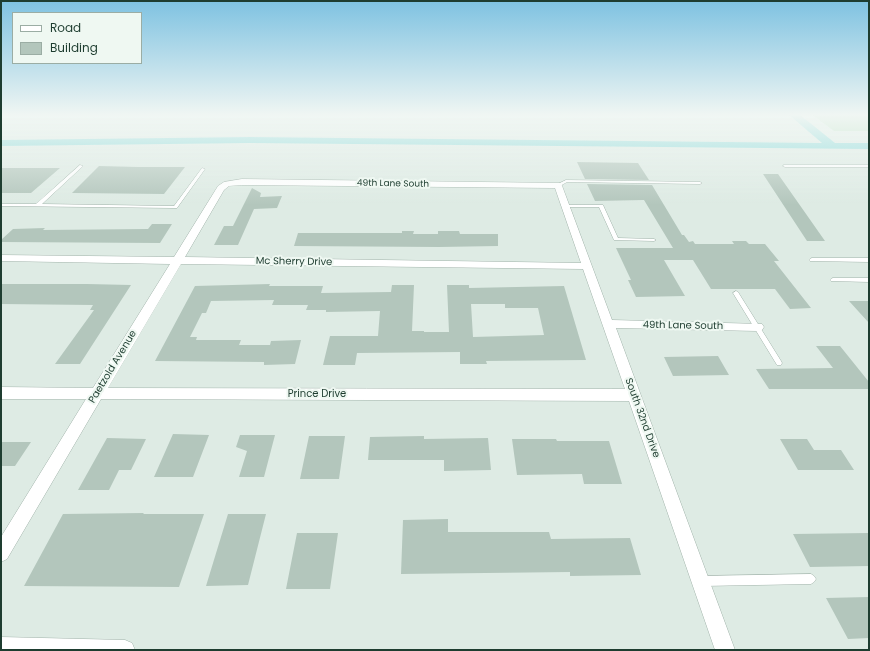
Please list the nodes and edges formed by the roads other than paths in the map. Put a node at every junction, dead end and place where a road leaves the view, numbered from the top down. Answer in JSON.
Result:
{"nodes":[{"id":1,"x":81,"y":166,"type":"dead end"},
{"id":2,"x":785,"y":166,"type":"dead end"},
{"id":3,"x":869,"y":166,"type":"edge"},
{"id":4,"x":204,"y":169,"type":"dead end"},
{"id":5,"x":700,"y":183,"type":"dead end"},
{"id":6,"x":228,"y":184,"type":"joint"},
{"id":7,"x":558,"y":185,"type":"junction"},
{"id":8,"x":1,"y":205,"type":"edge"},
{"id":9,"x":37,"y":206,"type":"junction"},
{"id":10,"x":566,"y":206,"type":"junction"},
{"id":11,"x":654,"y":240,"type":"dead end"},
{"id":12,"x":1,"y":258,"type":"edge"},
{"id":13,"x":812,"y":260,"type":"dead end"},
{"id":14,"x":869,"y":260,"type":"edge"},
{"id":15,"x":176,"y":261,"type":"junction"},
{"id":16,"x":588,"y":266,"type":"junction"},
{"id":17,"x":833,"y":280,"type":"dead end"},
{"id":18,"x":869,"y":280,"type":"edge"},
{"id":19,"x":736,"y":293,"type":"dead end"},
{"id":20,"x":608,"y":324,"type":"junction"},
{"id":21,"x":758,"y":327,"type":"junction"},
{"id":22,"x":779,"y":362,"type":"dead end"},
{"id":23,"x":1,"y":393,"type":"edge"},
{"id":24,"x":96,"y":394,"type":"junction"},
{"id":25,"x":634,"y":395,"type":"junction"},
{"id":26,"x":1,"y":552,"type":"edge"},
{"id":27,"x":811,"y":579,"type":"dead end"},
{"id":28,"x":700,"y":581,"type":"junction"},
{"id":29,"x":1,"y":647,"type":"edge"},
{"id":30,"x":125,"y":650,"type":"edge"},
{"id":31,"x":725,"y":650,"type":"edge"}],
"edges":[{"from":1,"to":9,"type":"lane"},
{"from":2,"to":3,"type":"lane"},
{"from":4,"to":9,"type":"lane"},
{"from":5,"to":7,"type":"lane"},
{"from":6,"to":7,"type":"street","name":"49th Lane South"},
{"from":6,"to":15,"type":"street","name":"Paetzold Avenue"},
{"from":7,"to":10,"type":"street","name":"South 32nd Drive"},
{"from":8,"to":9,"type":"lane"},
{"from":10,"to":11,"type":"lane"},
{"from":10,"to":16,"type":"street","name":"South 32nd Drive"},
{"from":12,"to":15,"type":"street","name":"Mc Sherry Drive"},
{"from":13,"to":14,"type":"lane"},
{"from":15,"to":16,"type":"street","name":"Mc Sherry Drive"},
{"from":15,"to":24,"type":"street","name":"Paetzold Avenue"},
{"from":16,"to":20,"type":"street","name":"South 32nd Drive"},
{"from":17,"to":18,"type":"lane"},
{"from":19,"to":21,"type":"lane"},
{"from":20,"to":21,"type":"street","name":"49th Lane South"},
{"from":20,"to":25,"type":"street","name":"South 32nd Drive"},
{"from":21,"to":22,"type":"lane"},
{"from":23,"to":24,"type":"street","name":"Prince Drive"},
{"from":24,"to":25,"type":"street","name":"Prince Drive"},
{"from":24,"to":26,"type":"street","name":"Paetzold Avenue"},
{"from":25,"to":28,"type":"street","name":"South 32nd Drive"},
{"from":27,"to":28,"type":"lane"},
{"from":28,"to":31,"type":"street","name":"South 32nd Drive"},
{"from":29,"to":30,"type":"street"}]}
